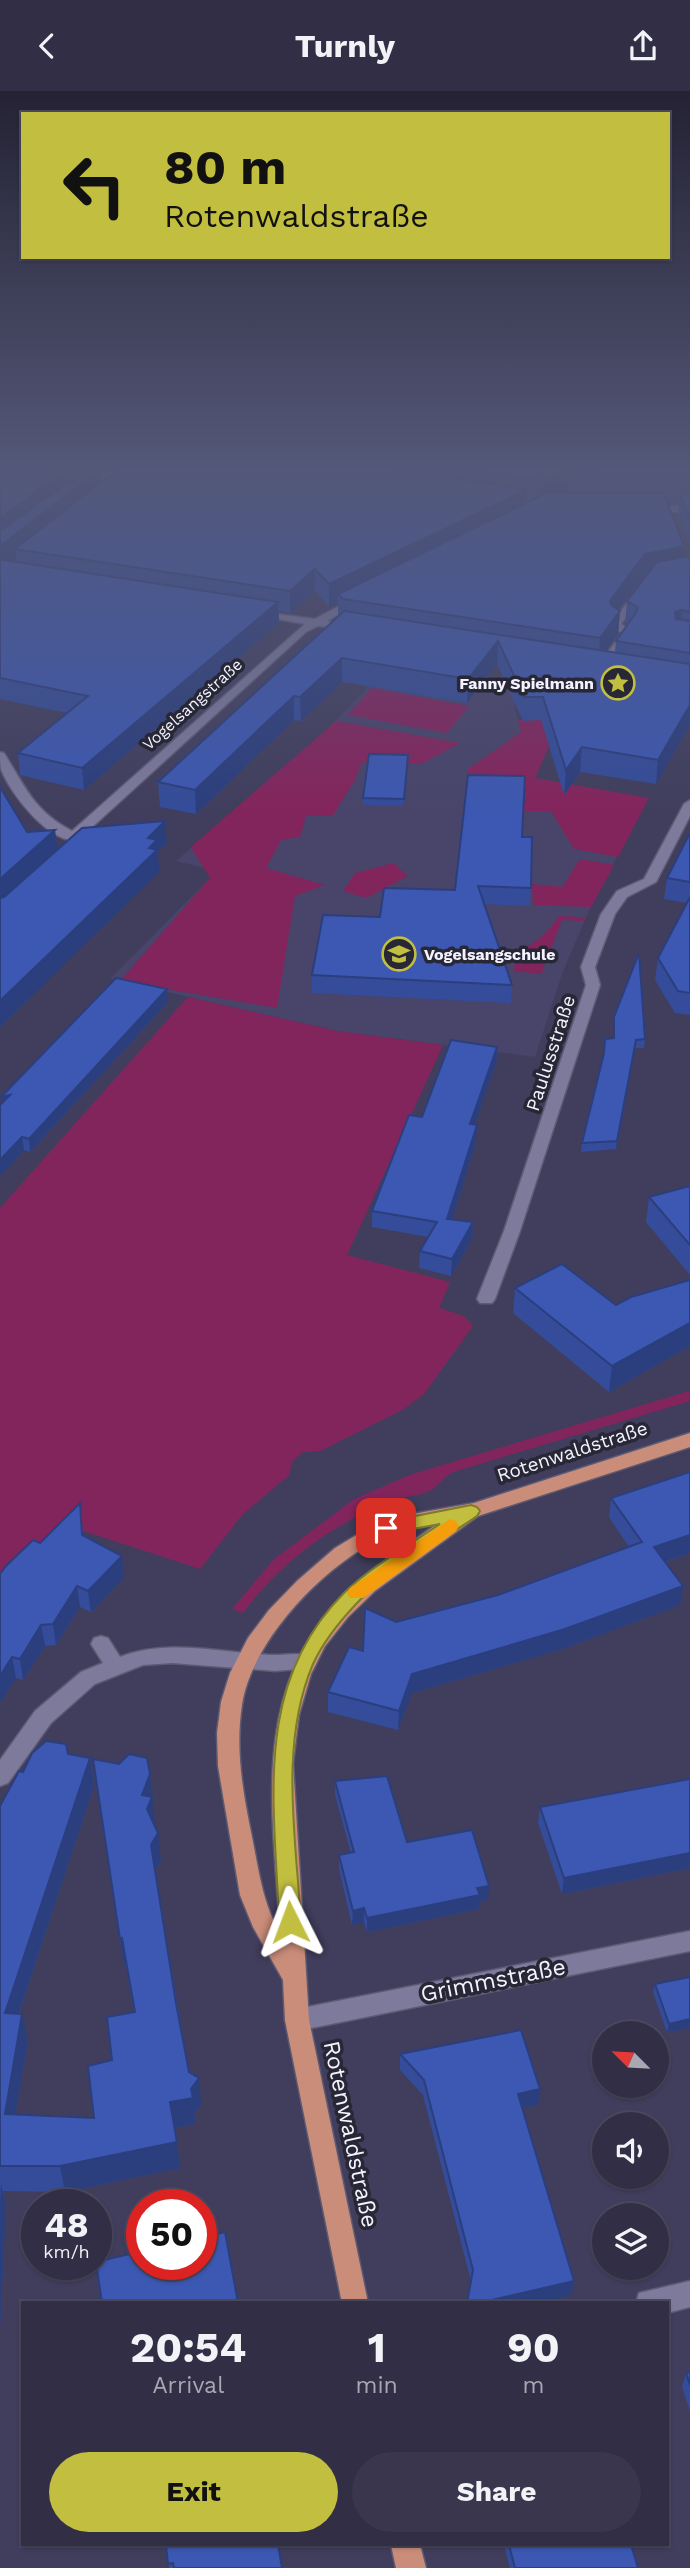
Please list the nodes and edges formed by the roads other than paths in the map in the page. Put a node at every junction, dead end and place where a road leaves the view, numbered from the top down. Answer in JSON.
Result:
{"nodes":[{"id":1,"x":646,"y":584,"type":"edge"},
{"id":2,"x":374,"y":592,"type":"edge"},
{"id":3,"x":240,"y":611,"type":"edge"},
{"id":4,"x":312,"y":622,"type":"junction"},
{"id":5,"x":361,"y":630,"type":"edge"},
{"id":6,"x":589,"y":666,"type":"edge"},
{"id":7,"x":602,"y":668,"type":"junction"},
{"id":8,"x":615,"y":670,"type":"edge"},
{"id":9,"x":0,"y":756,"type":"edge"},
{"id":10,"x":690,"y":804,"type":"edge"},
{"id":11,"x":73,"y":837,"type":"junction"},
{"id":12,"x":68,"y":853,"type":"edge"},
{"id":13,"x":485,"y":1299,"type":"dead end"},
{"id":14,"x":690,"y":1440,"type":"edge"},
{"id":15,"x":471,"y":1511,"type":"junction"},
{"id":16,"x":101,"y":1644,"type":"dead end"},
{"id":17,"x":245,"y":1660,"type":"junction"},
{"id":18,"x":304,"y":1662,"type":"junction"},
{"id":19,"x":116,"y":1667,"type":"junction"},
{"id":20,"x":0,"y":1777,"type":"edge"},
{"id":21,"x":690,"y":1941,"type":"edge"},
{"id":22,"x":293,"y":1975,"type":"junction"},
{"id":23,"x":297,"y":2020,"type":"junction"},
{"id":24,"x":690,"y":2294,"type":"edge"},
{"id":25,"x":355,"y":2301,"type":"edge"},
{"id":26,"x":658,"y":2301,"type":"edge"},
{"id":27,"x":406,"y":2546,"type":"edge"},
{"id":28,"x":411,"y":2568,"type":"edge"}],
"edges":[{"from":1,"to":7,"type":"street"},
{"from":2,"to":4,"type":"street","name":"Vogelsangstraße"},
{"from":3,"to":4,"type":"street"},
{"from":4,"to":5,"type":"street"},
{"from":4,"to":11,"type":"street","name":"Vogelsangstraße"},
{"from":6,"to":7,"type":"street"},
{"from":7,"to":8,"type":"street"},
{"from":9,"to":11,"type":"street"},
{"from":10,"to":13,"type":"street","name":"Paulusstraße"},
{"from":11,"to":12,"type":"street"},
{"from":14,"to":15,"type":"main road","name":"Rotenwaldstraße"},
{"from":15,"to":17,"type":"main road","name":"Rotenwaldstraße"},
{"from":15,"to":18,"type":"main road","name":"Rotenwaldstraße"},
{"from":16,"to":19,"type":"street"},
{"from":17,"to":18,"type":"street"},
{"from":17,"to":19,"type":"street"},
{"from":17,"to":22,"type":"main road","name":"Rotenwaldstraße"},
{"from":18,"to":22,"type":"main road","name":"Rotenwaldstraße"},
{"from":19,"to":20,"type":"street"},
{"from":21,"to":23,"type":"street","name":"Grimmstraße"},
{"from":22,"to":23,"type":"main road","name":"Rotenwaldstraße"},
{"from":23,"to":25,"type":"main road","name":"Rotenwaldstraße"},
{"from":24,"to":26,"type":"street"},
{"from":27,"to":28,"type":"main road"}]}
